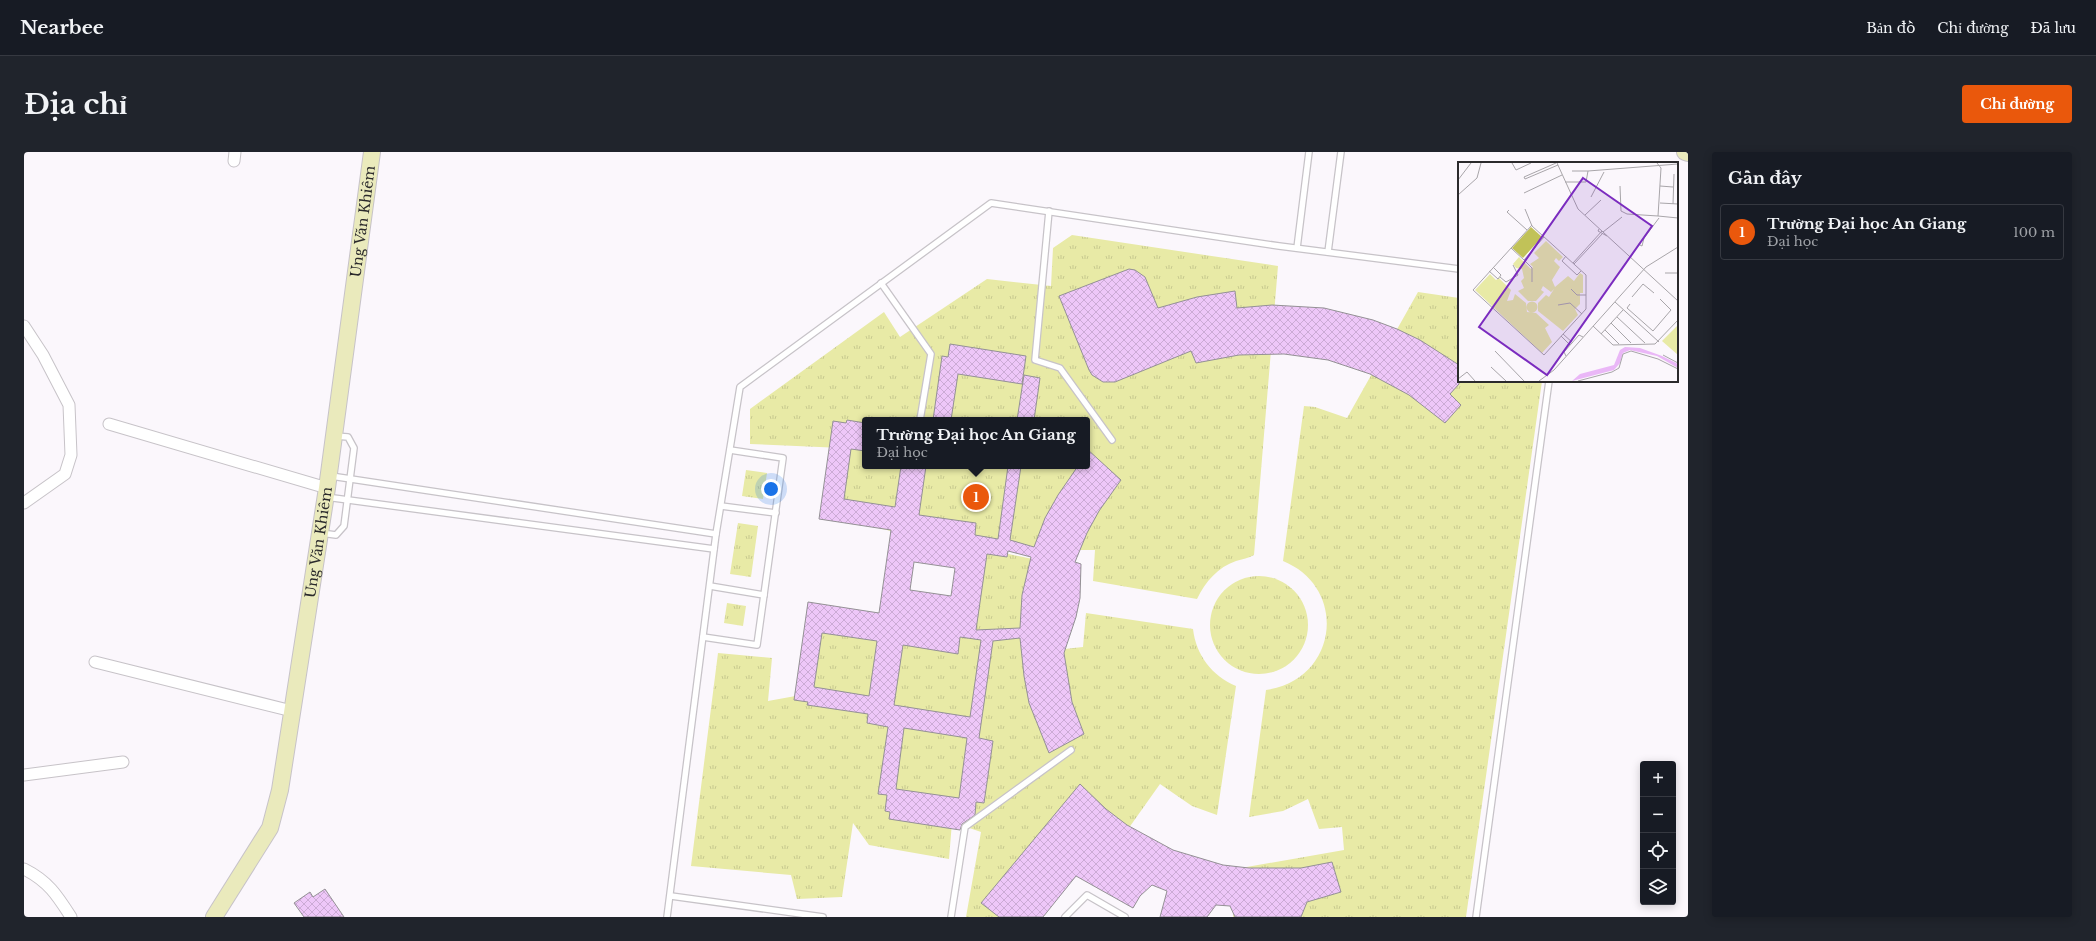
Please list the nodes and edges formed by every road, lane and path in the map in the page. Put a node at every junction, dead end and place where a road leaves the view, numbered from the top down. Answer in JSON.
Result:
{"nodes":[{"id":1,"x":372,"y":152,"type":"edge"},
{"id":2,"x":1309,"y":152,"type":"edge"},
{"id":3,"x":1341,"y":152,"type":"edge"},
{"id":4,"x":1685,"y":152,"type":"edge"},
{"id":5,"x":1688,"y":153,"type":"edge"},
{"id":6,"x":1049,"y":212,"type":"junction"},
{"id":7,"x":1297,"y":248,"type":"junction"},
{"id":8,"x":1328,"y":252,"type":"junction"},
{"id":9,"x":1458,"y":269,"type":"edge"},
{"id":10,"x":881,"y":283,"type":"junction"},
{"id":11,"x":24,"y":326,"type":"edge"},
{"id":12,"x":1550,"y":382,"type":"edge"},
{"id":13,"x":920,"y":417,"type":"edge"},
{"id":14,"x":109,"y":424,"type":"dead end"},
{"id":15,"x":334,"y":436,"type":"junction"},
{"id":16,"x":1112,"y":440,"type":"dead end"},
{"id":17,"x":730,"y":450,"type":"junction"},
{"id":18,"x":350,"y":479,"type":"junction"},
{"id":19,"x":327,"y":487,"type":"junction"},
{"id":20,"x":348,"y":500,"type":"junction"},
{"id":21,"x":24,"y":503,"type":"edge"},
{"id":22,"x":721,"y":506,"type":"junction"},
{"id":23,"x":776,"y":513,"type":"junction"},
{"id":24,"x":320,"y":532,"type":"junction"},
{"id":25,"x":716,"y":534,"type":"junction"},
{"id":26,"x":714,"y":549,"type":"junction"},
{"id":27,"x":710,"y":586,"type":"junction"},
{"id":28,"x":764,"y":595,"type":"junction"},
{"id":29,"x":703,"y":637,"type":"junction"},
{"id":30,"x":95,"y":662,"type":"dead end"},
{"id":31,"x":292,"y":710,"type":"junction"},
{"id":32,"x":1071,"y":750,"type":"dead end"},
{"id":33,"x":123,"y":762,"type":"dead end"},
{"id":34,"x":24,"y":775,"type":"edge"},
{"id":35,"x":24,"y":869,"type":"edge"},
{"id":36,"x":670,"y":896,"type":"junction"},
{"id":37,"x":71,"y":917,"type":"edge"},
{"id":38,"x":214,"y":917,"type":"edge"},
{"id":39,"x":668,"y":917,"type":"edge"},
{"id":40,"x":823,"y":917,"type":"edge"},
{"id":41,"x":951,"y":917,"type":"edge"},
{"id":42,"x":1065,"y":917,"type":"edge"},
{"id":43,"x":1125,"y":917,"type":"edge"},
{"id":44,"x":1476,"y":917,"type":"edge"}],
"edges":[{"from":1,"to":15,"type":"street","name":"Ung Văn Khiêm"},
{"from":2,"to":7,"type":"lane"},
{"from":3,"to":8,"type":"lane"},
{"from":4,"to":5,"type":"street"},
{"from":6,"to":7,"type":"lane"},
{"from":6,"to":10,"type":"lane"},
{"from":6,"to":16,"type":"lane"},
{"from":7,"to":8,"type":"lane"},
{"from":8,"to":9,"type":"lane"},
{"from":10,"to":13,"type":"lane"},
{"from":10,"to":17,"type":"lane"},
{"from":11,"to":21,"type":"street"},
{"from":12,"to":44,"type":"lane"},
{"from":14,"to":19,"type":"street"},
{"from":15,"to":18,"type":"lane"},
{"from":15,"to":19,"type":"street","name":"Ung Văn Khiêm"},
{"from":17,"to":22,"type":"lane"},
{"from":17,"to":23,"type":"lane"},
{"from":18,"to":19,"type":"lane"},
{"from":18,"to":20,"type":"lane"},
{"from":18,"to":25,"type":"lane"},
{"from":19,"to":20,"type":"lane"},
{"from":19,"to":24,"type":"street","name":"Ung Văn Khiêm"},
{"from":20,"to":24,"type":"lane"},
{"from":20,"to":26,"type":"lane"},
{"from":22,"to":23,"type":"lane"},
{"from":22,"to":25,"type":"lane"},
{"from":23,"to":28,"type":"lane"},
{"from":24,"to":31,"type":"street","name":"Ung Văn Khiêm"},
{"from":25,"to":26,"type":"lane"},
{"from":26,"to":27,"type":"lane"},
{"from":27,"to":28,"type":"lane"},
{"from":27,"to":29,"type":"lane"},
{"from":28,"to":29,"type":"lane"},
{"from":29,"to":36,"type":"lane"},
{"from":30,"to":31,"type":"street"},
{"from":31,"to":38,"type":"street","name":"Ung Văn Khiêm"},
{"from":32,"to":41,"type":"lane"},
{"from":33,"to":34,"type":"street"},
{"from":35,"to":37,"type":"street"},
{"from":36,"to":39,"type":"lane"},
{"from":36,"to":40,"type":"lane"},
{"from":42,"to":43,"type":"lane"}]}
